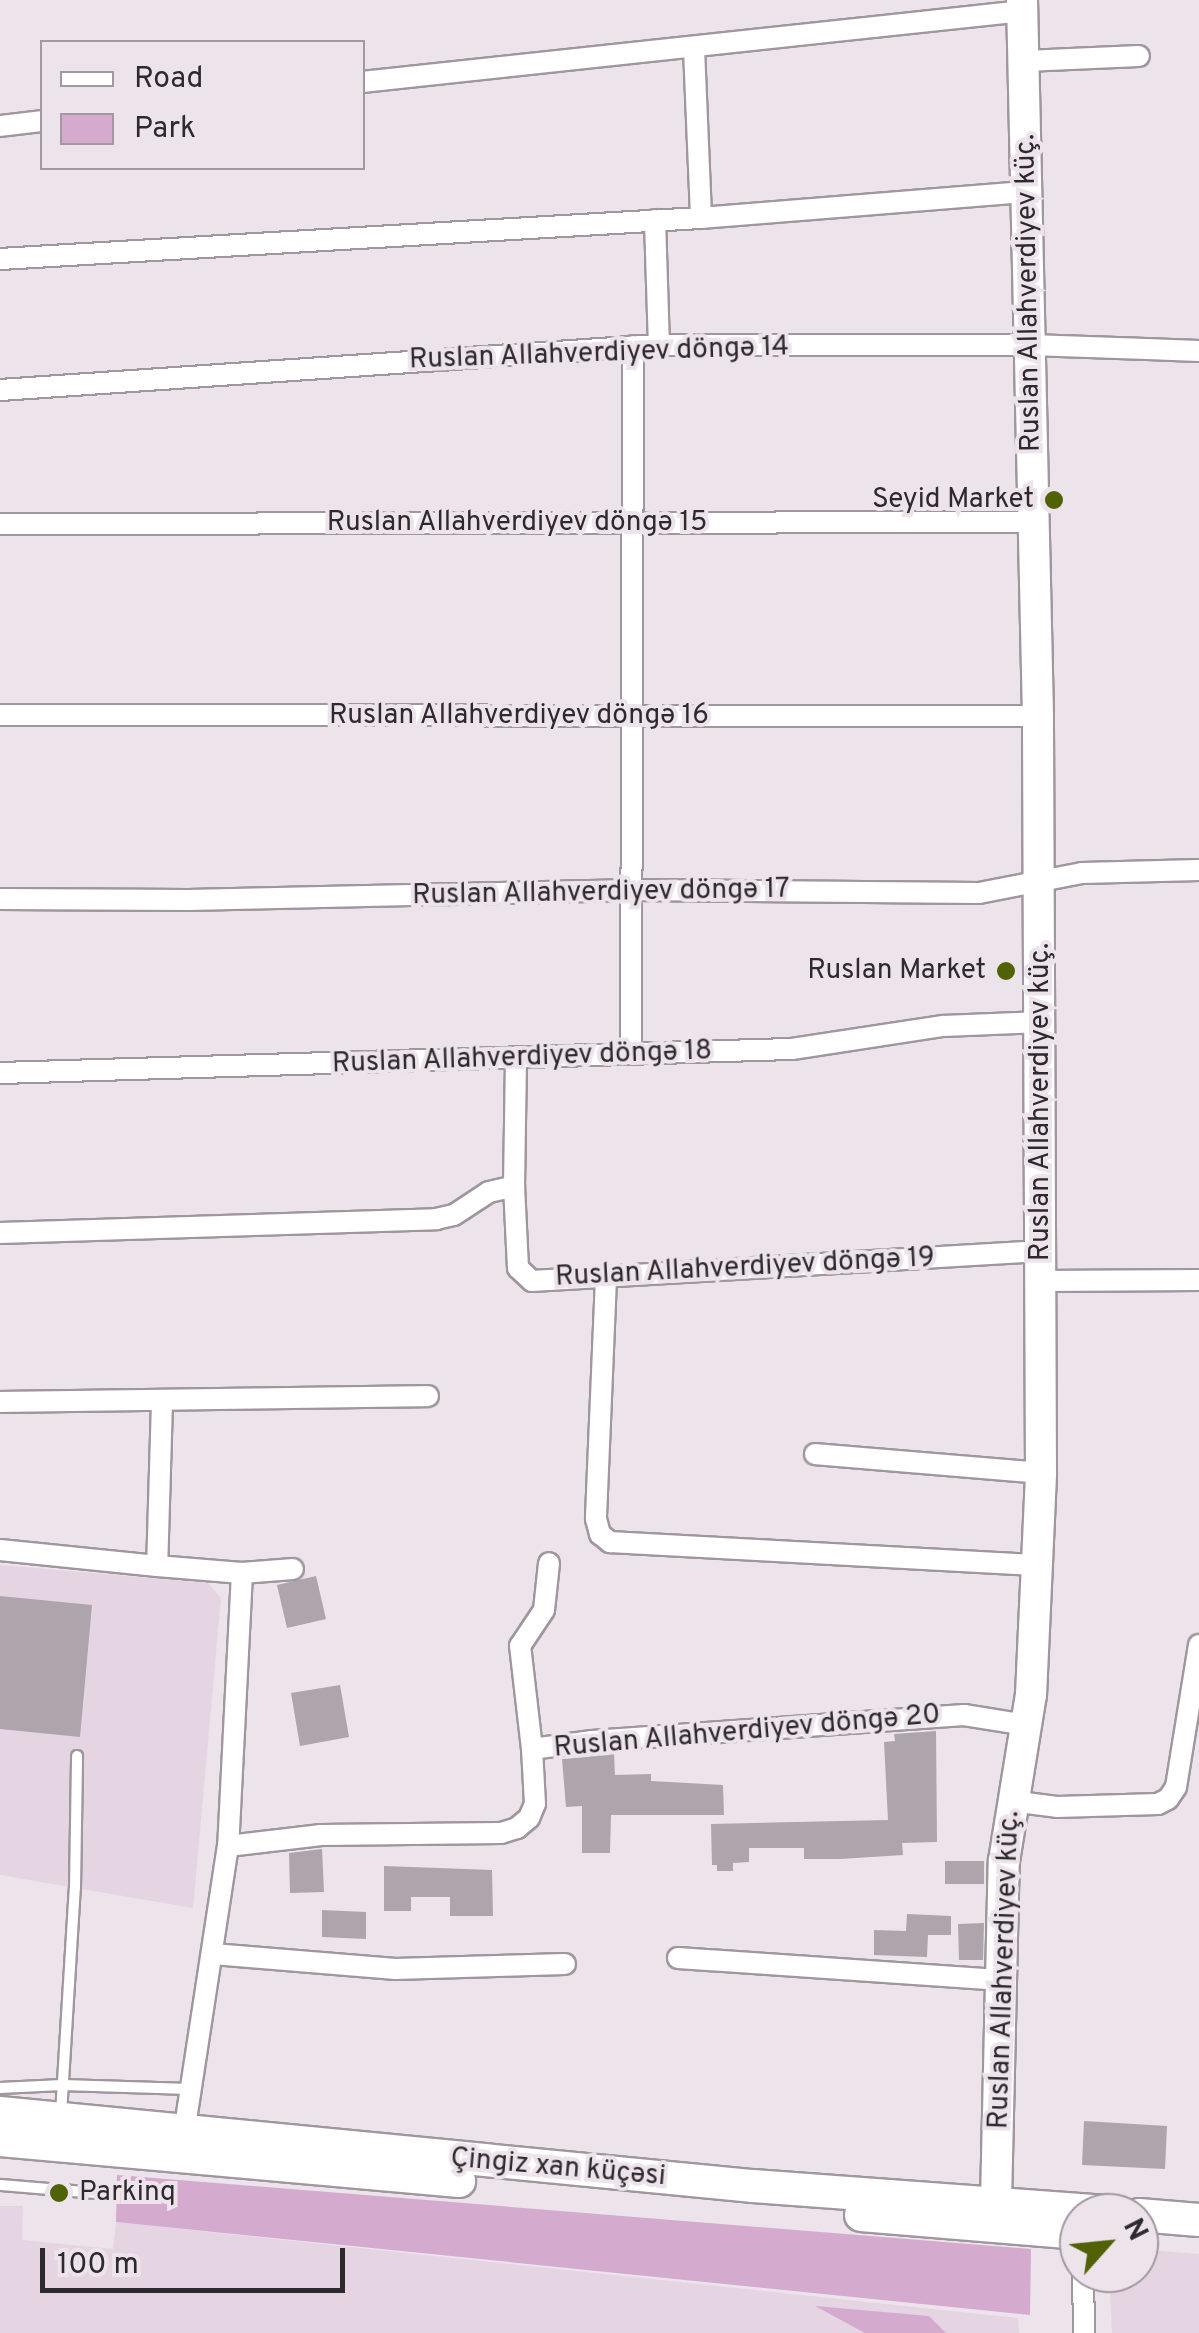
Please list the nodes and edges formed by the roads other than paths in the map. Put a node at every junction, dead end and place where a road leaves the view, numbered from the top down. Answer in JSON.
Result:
{"nodes":[{"id":1,"x":1023,"y":6,"type":"edge"},
{"id":2,"x":694,"y":49,"type":"junction"},
{"id":3,"x":1140,"y":56,"type":"dead end"},
{"id":4,"x":1025,"y":61,"type":"junction"},
{"id":5,"x":365,"y":82,"type":"edge"},
{"id":6,"x":40,"y":121,"type":"edge"},
{"id":7,"x":0,"y":126,"type":"edge"},
{"id":8,"x":1028,"y":192,"type":"junction"},
{"id":9,"x":701,"y":218,"type":"junction"},
{"id":10,"x":654,"y":220,"type":"junction"},
{"id":11,"x":0,"y":259,"type":"edge"},
{"id":12,"x":659,"y":345,"type":"junction"},
{"id":13,"x":1030,"y":345,"type":"junction"},
{"id":14,"x":632,"y":346,"type":"junction"},
{"id":15,"x":1199,"y":351,"type":"edge"},
{"id":16,"x":0,"y":390,"type":"edge"},
{"id":17,"x":634,"y":522,"type":"junction"},
{"id":18,"x":1034,"y":522,"type":"junction"},
{"id":19,"x":0,"y":524,"type":"edge"},
{"id":20,"x":0,"y":715,"type":"edge"},
{"id":21,"x":1038,"y":716,"type":"junction"},
{"id":22,"x":632,"y":717,"type":"junction"},
{"id":23,"x":1199,"y":870,"type":"edge"},
{"id":24,"x":1038,"y":884,"type":"junction"},
{"id":25,"x":634,"y":890,"type":"junction"},
{"id":26,"x":0,"y":898,"type":"edge"},
{"id":27,"x":1042,"y":1022,"type":"junction"},
{"id":28,"x":632,"y":1054,"type":"junction"},
{"id":29,"x":516,"y":1059,"type":"junction"},
{"id":30,"x":0,"y":1072,"type":"edge"},
{"id":31,"x":514,"y":1186,"type":"junction"},
{"id":32,"x":0,"y":1233,"type":"edge"},
{"id":33,"x":1042,"y":1266,"type":"junction"},
{"id":34,"x":606,"y":1278,"type":"junction"},
{"id":35,"x":1199,"y":1280,"type":"edge"},
{"id":36,"x":428,"y":1396,"type":"dead end"},
{"id":37,"x":0,"y":1402,"type":"edge"},
{"id":38,"x":162,"y":1402,"type":"junction"},
{"id":39,"x":815,"y":1454,"type":"dead end"},
{"id":40,"x":1041,"y":1473,"type":"junction"},
{"id":41,"x":0,"y":1550,"type":"edge"},
{"id":42,"x":549,"y":1563,"type":"dead end"},
{"id":43,"x":157,"y":1566,"type":"junction"},
{"id":44,"x":1038,"y":1566,"type":"junction"},
{"id":45,"x":294,"y":1569,"type":"dead end"},
{"id":46,"x":242,"y":1573,"type":"junction"},
{"id":47,"x":1199,"y":1645,"type":"edge"},
{"id":48,"x":1027,"y":1725,"type":"junction"},
{"id":49,"x":532,"y":1749,"type":"junction"},
{"id":50,"x":77,"y":1756,"type":"dead end"},
{"id":51,"x":1011,"y":1801,"type":"junction"},
{"id":52,"x":228,"y":1846,"type":"junction"},
{"id":53,"x":213,"y":1954,"type":"junction"},
{"id":54,"x":678,"y":1958,"type":"dead end"},
{"id":55,"x":565,"y":1964,"type":"dead end"},
{"id":56,"x":1002,"y":1980,"type":"junction"},
{"id":57,"x":62,"y":2085,"type":"junction"},
{"id":58,"x":0,"y":2088,"type":"edge"},
{"id":59,"x":190,"y":2090,"type":"junction"},
{"id":60,"x":0,"y":2113,"type":"edge"},
{"id":61,"x":60,"y":2122,"type":"junction"},
{"id":62,"x":184,"y":2133,"type":"junction"},
{"id":63,"x":0,"y":2140,"type":"edge"},
{"id":64,"x":0,"y":2185,"type":"edge"},
{"id":65,"x":98,"y":2194,"type":"dead end"},
{"id":66,"x":996,"y":2202,"type":"junction"},
{"id":67,"x":1059,"y":2208,"type":"edge"},
{"id":68,"x":1159,"y":2217,"type":"edge"},
{"id":69,"x":1199,"y":2220,"type":"edge"},
{"id":70,"x":1059,"y":2231,"type":"edge"},
{"id":71,"x":1159,"y":2239,"type":"edge"},
{"id":72,"x":1199,"y":2242,"type":"edge"},
{"id":73,"x":1083,"y":2293,"type":"edge"},
{"id":74,"x":1084,"y":2333,"type":"edge"}],
"edges":[{"from":1,"to":2,"type":"street"},
{"from":1,"to":4,"type":"street","name":"Ruslan Allahverdiyev küç."},
{"from":2,"to":5,"type":"street"},
{"from":2,"to":9,"type":"street"},
{"from":3,"to":4,"type":"street"},
{"from":4,"to":8,"type":"street","name":"Ruslan Allahverdiyev küç."},
{"from":6,"to":7,"type":"street"},
{"from":8,"to":9,"type":"street"},
{"from":8,"to":13,"type":"street","name":"Ruslan Allahverdiyev küç."},
{"from":9,"to":10,"type":"street"},
{"from":10,"to":11,"type":"street"},
{"from":10,"to":12,"type":"street"},
{"from":12,"to":13,"type":"street","name":"Ruslan Allahverdiyev döngə 14"},
{"from":12,"to":14,"type":"street","name":"Ruslan Allahverdiyev döngə 14"},
{"from":13,"to":15,"type":"street","name":"Ruslan Allahverdiyev döngə 14"},
{"from":13,"to":18,"type":"street","name":"Ruslan Allahverdiyev küç."},
{"from":14,"to":16,"type":"street","name":"Ruslan Allahverdiyev döngə 14"},
{"from":14,"to":17,"type":"street"},
{"from":17,"to":18,"type":"street","name":"Ruslan Allahverdiyev döngə 15"},
{"from":17,"to":19,"type":"street","name":"Ruslan Allahverdiyev döngə 15"},
{"from":17,"to":22,"type":"street"},
{"from":18,"to":21,"type":"street","name":"Ruslan Allahverdiyev küç."},
{"from":20,"to":22,"type":"street","name":"Ruslan Allahverdiyev döngə 16"},
{"from":21,"to":22,"type":"street","name":"Ruslan Allahverdiyev döngə 16"},
{"from":21,"to":24,"type":"street","name":"Ruslan Allahverdiyev küç."},
{"from":22,"to":25,"type":"street"},
{"from":23,"to":24,"type":"street","name":"Ruslan Allahverdiyev döngə 17"},
{"from":24,"to":25,"type":"street","name":"Ruslan Allahverdiyev döngə 17"},
{"from":24,"to":27,"type":"street","name":"Ruslan Allahverdiyev küç."},
{"from":25,"to":26,"type":"street","name":"Ruslan Allahverdiyev döngə 17"},
{"from":25,"to":28,"type":"street"},
{"from":27,"to":28,"type":"street","name":"Ruslan Allahverdiyev döngə 18"},
{"from":27,"to":33,"type":"street","name":"Ruslan Allahverdiyev küç."},
{"from":28,"to":29,"type":"street","name":"Ruslan Allahverdiyev döngə 18"},
{"from":29,"to":30,"type":"street","name":"Ruslan Allahverdiyev döngə 18"},
{"from":29,"to":31,"type":"street"},
{"from":31,"to":32,"type":"street"},
{"from":31,"to":34,"type":"street","name":"Ruslan Allahverdiyev döngə 19"},
{"from":33,"to":34,"type":"street","name":"Ruslan Allahverdiyev döngə 19"},
{"from":33,"to":35,"type":"street","name":"Ruslan Allahverdiyev döngə 19"},
{"from":33,"to":40,"type":"street","name":"Ruslan Allahverdiyev küç."},
{"from":34,"to":44,"type":"street"},
{"from":36,"to":38,"type":"street"},
{"from":37,"to":38,"type":"street"},
{"from":38,"to":43,"type":"street"},
{"from":39,"to":40,"type":"street"},
{"from":40,"to":44,"type":"street","name":"Ruslan Allahverdiyev küç."},
{"from":41,"to":43,"type":"street"},
{"from":42,"to":49,"type":"street"},
{"from":43,"to":46,"type":"street"},
{"from":44,"to":48,"type":"street","name":"Ruslan Allahverdiyev küç."},
{"from":45,"to":46,"type":"street"},
{"from":46,"to":52,"type":"street"},
{"from":47,"to":51,"type":"street"},
{"from":48,"to":49,"type":"street","name":"Ruslan Allahverdiyev döngə 20"},
{"from":48,"to":51,"type":"street","name":"Ruslan Allahverdiyev küç."},
{"from":49,"to":52,"type":"street","name":"Ruslan Allahverdiyev döngə 20"},
{"from":50,"to":57,"type":"lane"},
{"from":51,"to":56,"type":"street","name":"Ruslan Allahverdiyev küç."},
{"from":52,"to":53,"type":"street"},
{"from":53,"to":55,"type":"street"},
{"from":53,"to":59,"type":"street"},
{"from":54,"to":56,"type":"street"},
{"from":56,"to":66,"type":"street","name":"Ruslan Allahverdiyev küç."},
{"from":57,"to":58,"type":"lane"},
{"from":57,"to":59,"type":"lane"},
{"from":57,"to":61,"type":"lane"},
{"from":59,"to":62,"type":"street"},
{"from":60,"to":61,"type":"main road","name":"Çingiz xan küçəsi"},
{"from":61,"to":62,"type":"main road","name":"Çingiz xan küçəsi"},
{"from":62,"to":66,"type":"main road","name":"Çingiz xan küçəsi"},
{"from":63,"to":70,"type":"main road","name":"Çingiz xan küçəsi"},
{"from":64,"to":65,"type":"lane"},
{"from":66,"to":67,"type":"main road","name":"Çingiz xan küçəsi"},
{"from":68,"to":69,"type":"main road"},
{"from":71,"to":72,"type":"main road"},
{"from":73,"to":74,"type":"street"}]}
